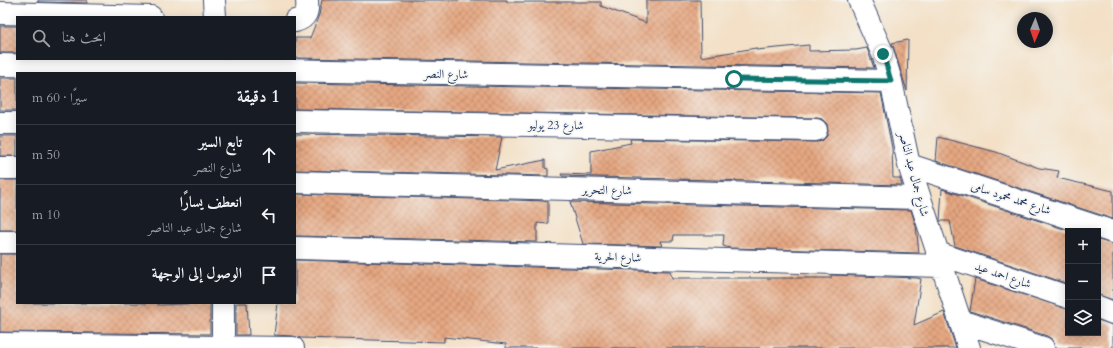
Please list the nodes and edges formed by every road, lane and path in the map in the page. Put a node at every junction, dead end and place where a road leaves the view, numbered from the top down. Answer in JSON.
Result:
{"nodes":[{"id":1,"x":214,"y":0,"type":"edge"},
{"id":2,"x":307,"y":0,"type":"edge"},
{"id":3,"x":859,"y":0,"type":"edge"},
{"id":4,"x":77,"y":11,"type":"edge"},
{"id":5,"x":0,"y":13,"type":"edge"},
{"id":6,"x":139,"y":16,"type":"edge"},
{"id":7,"x":215,"y":16,"type":"edge"},
{"id":8,"x":296,"y":21,"type":"edge"},
{"id":9,"x":0,"y":65,"type":"edge"},
{"id":10,"x":80,"y":66,"type":"edge"},
{"id":11,"x":217,"y":67,"type":"edge"},
{"id":12,"x":891,"y":81,"type":"junction"},
{"id":13,"x":296,"y":121,"type":"edge"},
{"id":14,"x":0,"y":123,"type":"edge"},
{"id":15,"x":16,"y":123,"type":"edge"},
{"id":16,"x":816,"y":130,"type":"dead end"},
{"id":17,"x":909,"y":165,"type":"junction"},
{"id":18,"x":0,"y":168,"type":"edge"},
{"id":19,"x":16,"y":168,"type":"edge"},
{"id":20,"x":296,"y":182,"type":"edge"},
{"id":21,"x":919,"y":198,"type":"junction"},
{"id":22,"x":1113,"y":232,"type":"edge"},
{"id":23,"x":0,"y":242,"type":"edge"},
{"id":24,"x":16,"y":242,"type":"edge"},
{"id":25,"x":296,"y":248,"type":"edge"},
{"id":26,"x":939,"y":260,"type":"junction"},
{"id":27,"x":1065,"y":296,"type":"edge"},
{"id":28,"x":223,"y":304,"type":"edge"},
{"id":29,"x":1101,"y":309,"type":"edge"},
{"id":30,"x":1113,"y":313,"type":"edge"},
{"id":31,"x":960,"y":321,"type":"junction"},
{"id":32,"x":0,"y":344,"type":"edge"},
{"id":33,"x":80,"y":347,"type":"edge"},
{"id":34,"x":223,"y":347,"type":"edge"},
{"id":35,"x":967,"y":347,"type":"edge"},
{"id":36,"x":293,"y":348,"type":"edge"},
{"id":37,"x":1043,"y":348,"type":"edge"}],
"edges":[{"from":1,"to":7,"type":"street"},
{"from":2,"to":8,"type":"street"},
{"from":3,"to":12,"type":"street","name":"شارع جمال عبد الناصر"},
{"from":4,"to":5,"type":"street"},
{"from":4,"to":6,"type":"street"},
{"from":9,"to":10,"type":"street","name":"شارع النصر"},
{"from":10,"to":11,"type":"street","name":"شارع النصر"},
{"from":11,"to":12,"type":"street","name":"شارع النصر"},
{"from":12,"to":17,"type":"street","name":"شارع جمال عبد الناصر"},
{"from":13,"to":16,"type":"street","name":"شارع 23 يوليو"},
{"from":14,"to":15,"type":"street"},
{"from":17,"to":21,"type":"street","name":"شارع جمال عبد الناصر"},
{"from":17,"to":22,"type":"street","name":"شارع محمد محمود سامى"},
{"from":18,"to":19,"type":"street"},
{"from":20,"to":21,"type":"street","name":"شارع التحرير"},
{"from":21,"to":26,"type":"street","name":"شارع جمال عبد الناصر"},
{"from":23,"to":24,"type":"street"},
{"from":25,"to":26,"type":"street","name":"شارع الحرية"},
{"from":26,"to":27,"type":"street","name":"شارع احمد عيد"},
{"from":26,"to":31,"type":"street","name":"شارع جمال عبد الناصر"},
{"from":28,"to":34,"type":"street"},
{"from":29,"to":30,"type":"street"},
{"from":31,"to":35,"type":"street","name":"شارع جمال عبد الناصر"},
{"from":31,"to":37,"type":"street"},
{"from":32,"to":33,"type":"street"},
{"from":33,"to":34,"type":"street"},
{"from":34,"to":36,"type":"street"}]}
